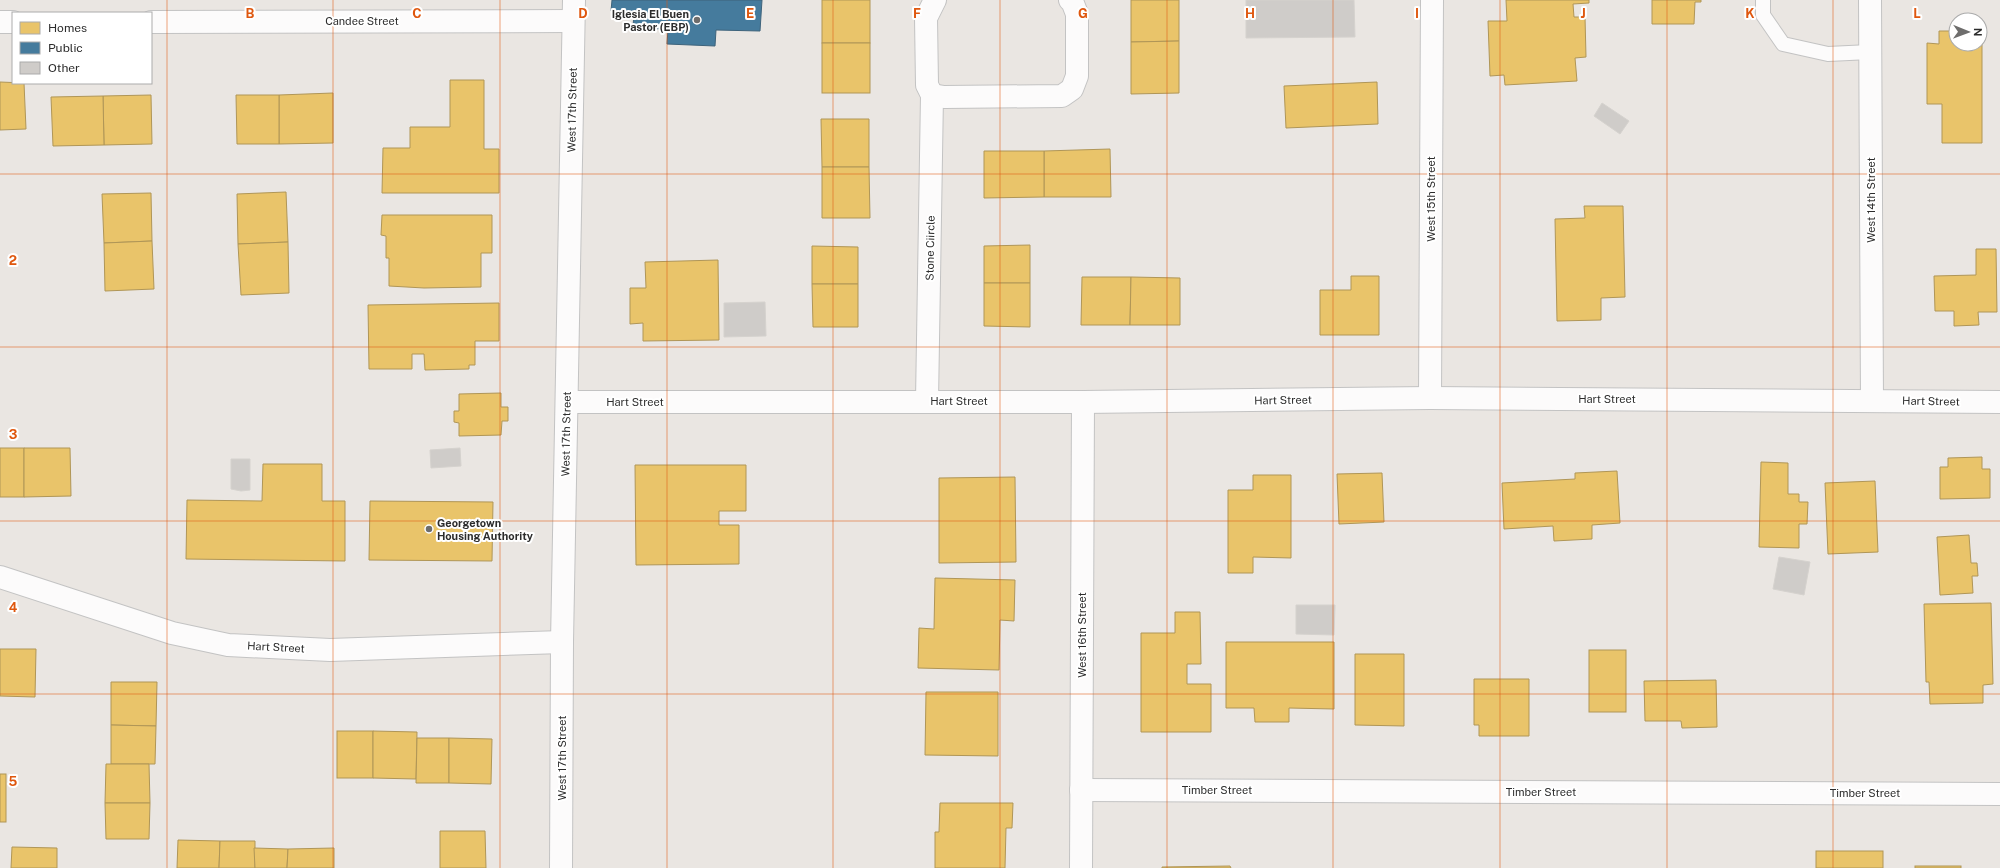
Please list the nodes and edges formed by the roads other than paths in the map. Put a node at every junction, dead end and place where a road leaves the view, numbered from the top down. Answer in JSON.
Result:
{"nodes":[{"id":1,"x":935,"y":0,"type":"edge"},
{"id":2,"x":1070,"y":0,"type":"edge"},
{"id":3,"x":1432,"y":0,"type":"edge"},
{"id":4,"x":1763,"y":0,"type":"edge"},
{"id":5,"x":1870,"y":0,"type":"edge"},
{"id":6,"x":573,"y":10,"type":"edge"},
{"id":7,"x":0,"y":22,"type":"edge"},
{"id":8,"x":12,"y":22,"type":"edge"},
{"id":9,"x":152,"y":22,"type":"edge"},
{"id":10,"x":1870,"y":52,"type":"junction"},
{"id":11,"x":932,"y":95,"type":"junction"},
{"id":12,"x":1430,"y":398,"type":"junction"},
{"id":13,"x":927,"y":401,"type":"junction"},
{"id":14,"x":1872,"y":401,"type":"junction"},
{"id":15,"x":567,"y":402,"type":"junction"},
{"id":16,"x":1083,"y":402,"type":"junction"},
{"id":17,"x":2000,"y":402,"type":"edge"},
{"id":18,"x":0,"y":577,"type":"edge"},
{"id":19,"x":562,"y":642,"type":"junction"},
{"id":20,"x":1081,"y":790,"type":"junction"},
{"id":21,"x":2000,"y":794,"type":"edge"},
{"id":22,"x":561,"y":868,"type":"edge"},
{"id":23,"x":1081,"y":868,"type":"edge"}],
"edges":[{"from":1,"to":11,"type":"street","name":"Stone Ciircle"},
{"from":2,"to":11,"type":"street"},
{"from":3,"to":12,"type":"street","name":"West 15th Street"},
{"from":4,"to":10,"type":"lane"},
{"from":5,"to":10,"type":"street","name":"West 14th Street"},
{"from":6,"to":9,"type":"street","name":"Candee Street"},
{"from":6,"to":15,"type":"street","name":"West 17th Street"},
{"from":7,"to":8,"type":"street"},
{"from":10,"to":14,"type":"street","name":"West 14th Street"},
{"from":11,"to":13,"type":"street","name":"Stone Ciircle"},
{"from":12,"to":14,"type":"street","name":"Hart Street"},
{"from":12,"to":16,"type":"street","name":"Hart Street"},
{"from":13,"to":15,"type":"street","name":"Hart Street"},
{"from":13,"to":16,"type":"street","name":"Hart Street"},
{"from":14,"to":17,"type":"street","name":"Hart Street"},
{"from":15,"to":19,"type":"street","name":"West 17th Street"},
{"from":16,"to":20,"type":"street","name":"West 16th Street"},
{"from":18,"to":19,"type":"street","name":"Hart Street"},
{"from":19,"to":22,"type":"street","name":"West 17th Street"},
{"from":20,"to":21,"type":"street","name":"Timber Street"},
{"from":20,"to":23,"type":"street","name":"West 16th Street"}]}
